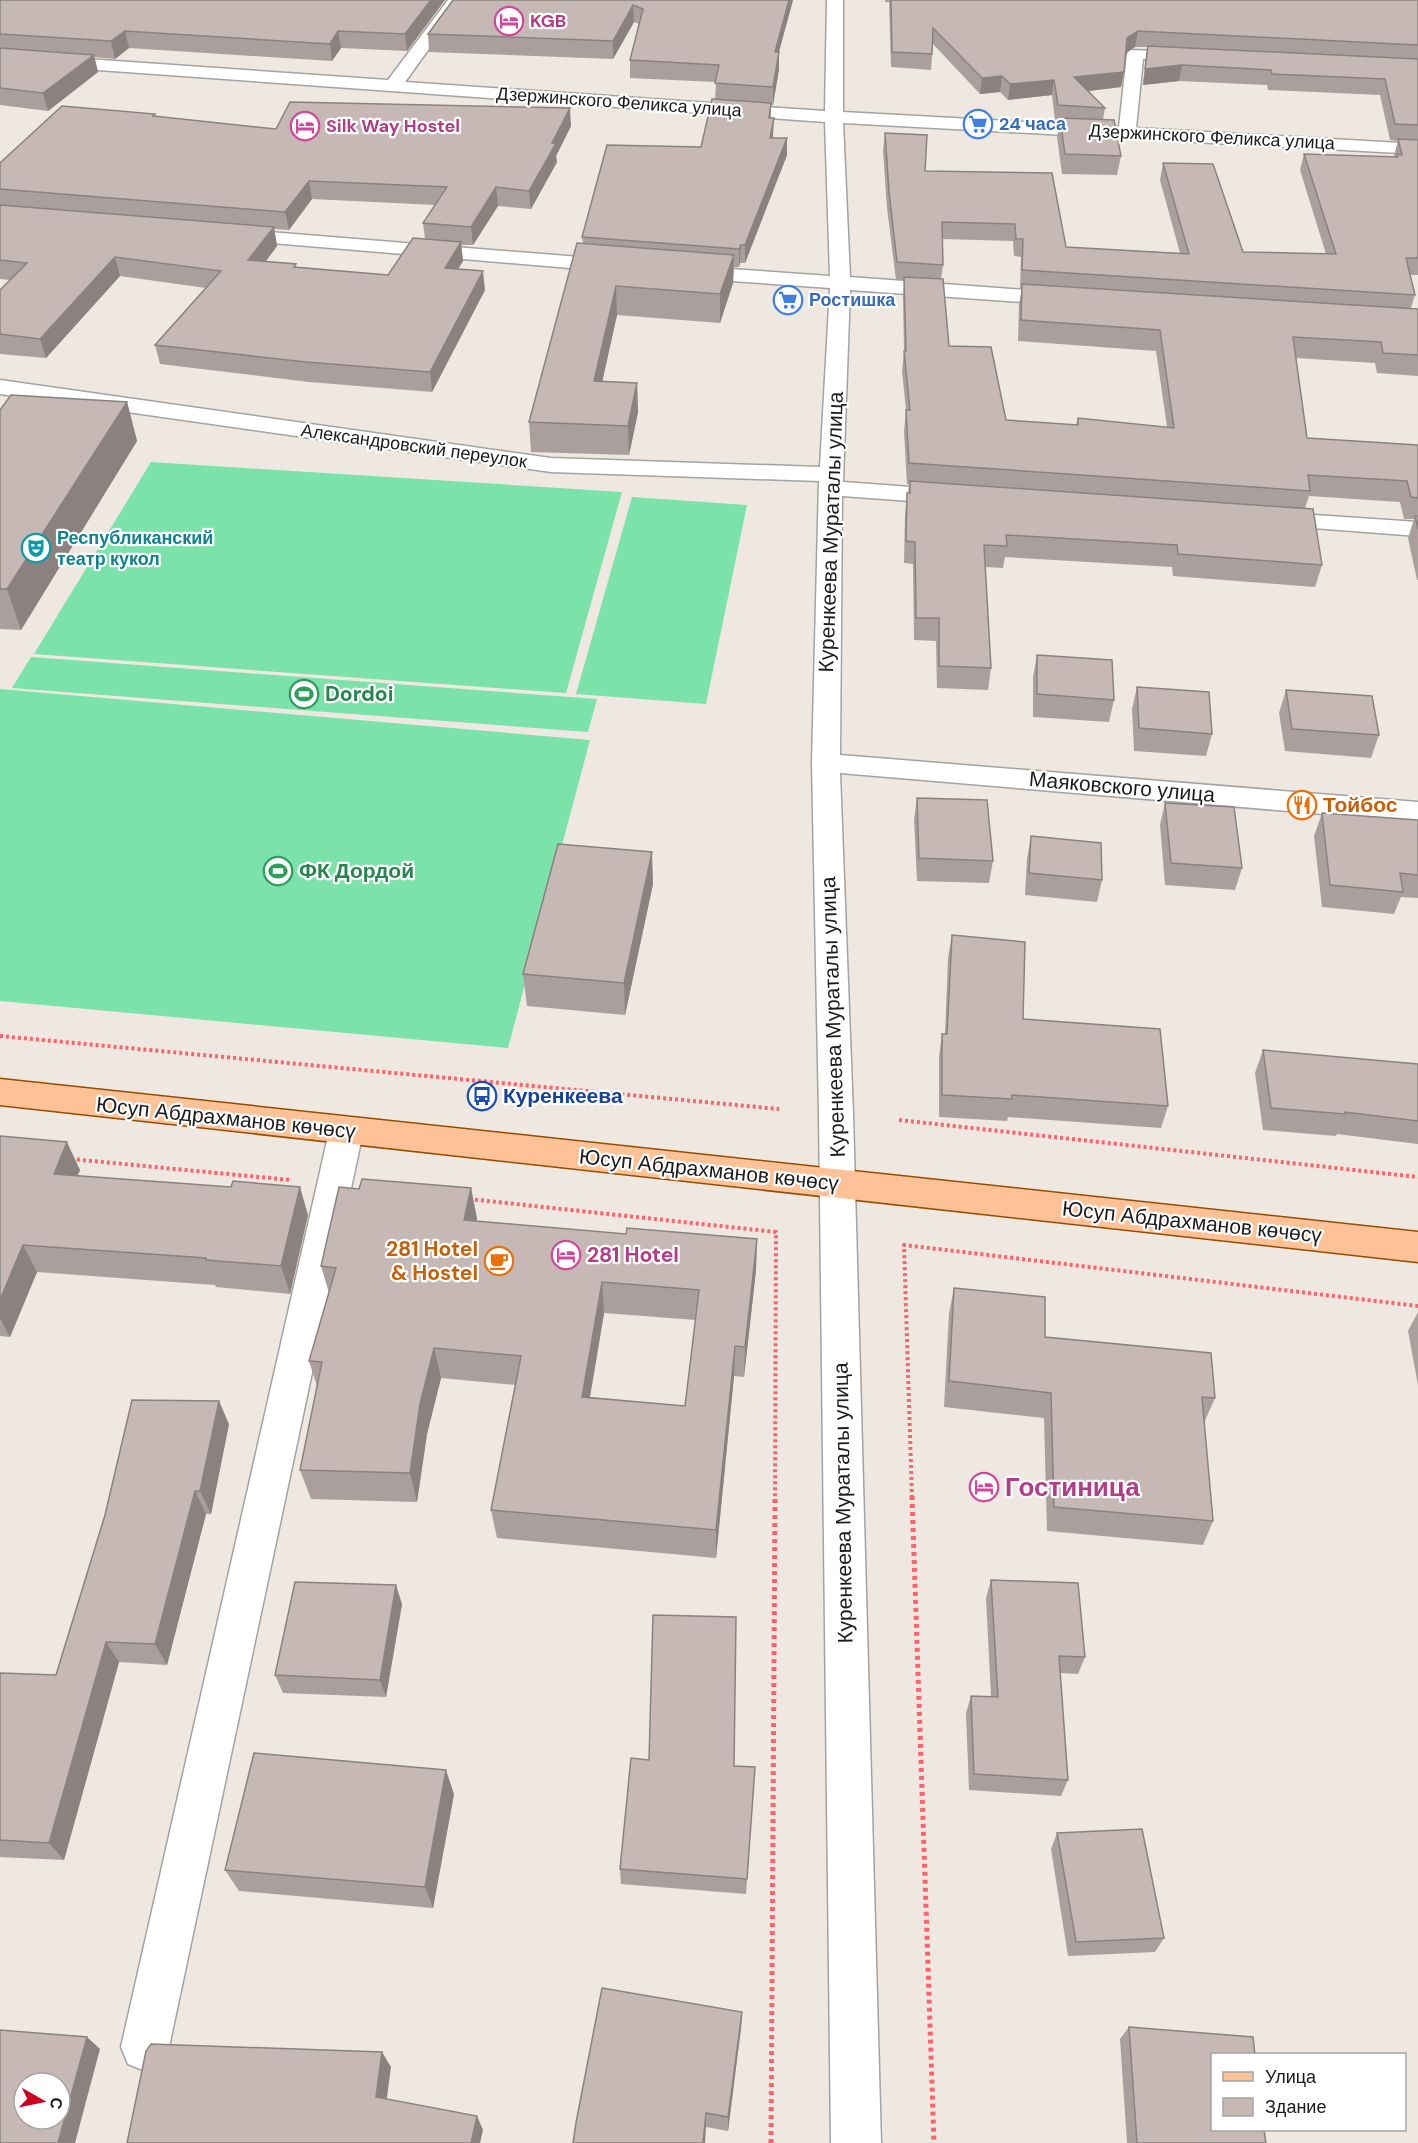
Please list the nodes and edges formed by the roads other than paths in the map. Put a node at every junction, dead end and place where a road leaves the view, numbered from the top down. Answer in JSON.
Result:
{"nodes":[{"id":1,"x":459,"y":0,"type":"edge"},
{"id":2,"x":835,"y":0,"type":"edge"},
{"id":3,"x":0,"y":58,"type":"edge"},
{"id":4,"x":1206,"y":58,"type":"edge"},
{"id":5,"x":393,"y":86,"type":"junction"},
{"id":6,"x":834,"y":117,"type":"junction"},
{"id":7,"x":1127,"y":132,"type":"junction"},
{"id":8,"x":1418,"y":149,"type":"edge"},
{"id":9,"x":213,"y":233,"type":"edge"},
{"id":10,"x":631,"y":267,"type":"edge"},
{"id":11,"x":667,"y":270,"type":"edge"},
{"id":12,"x":840,"y":284,"type":"junction"},
{"id":13,"x":1088,"y":300,"type":"edge"},
{"id":14,"x":0,"y":387,"type":"edge"},
{"id":15,"x":831,"y":481,"type":"junction"},
{"id":16,"x":972,"y":498,"type":"edge"},
{"id":17,"x":1242,"y":517,"type":"edge"},
{"id":18,"x":1418,"y":529,"type":"edge"},
{"id":19,"x":826,"y":763,"type":"junction"},
{"id":20,"x":1418,"y":812,"type":"edge"},
{"id":21,"x":0,"y":1092,"type":"edge"},
{"id":22,"x":346,"y":1132,"type":"junction"},
{"id":23,"x":837,"y":1183,"type":"junction"},
{"id":24,"x":1418,"y":1247,"type":"edge"},
{"id":25,"x":145,"y":2047,"type":"dead end"},
{"id":26,"x":856,"y":2143,"type":"edge"}],
"edges":[{"from":1,"to":5,"type":"street"},
{"from":2,"to":6,"type":"street","name":"Куренкеева Мураталы улица"},
{"from":3,"to":5,"type":"street","name":"Дзержинского Феликса улица"},
{"from":4,"to":7,"type":"street"},
{"from":5,"to":6,"type":"street","name":"Дзержинского Феликса улица"},
{"from":6,"to":7,"type":"street","name":"Дзержинского Феликса улица"},
{"from":6,"to":12,"type":"street","name":"Куренкеева Мураталы улица"},
{"from":7,"to":8,"type":"street","name":"Дзержинского Феликса улица"},
{"from":9,"to":10,"type":"street"},
{"from":11,"to":12,"type":"street"},
{"from":12,"to":13,"type":"street"},
{"from":12,"to":15,"type":"street","name":"Куренкеева Мураталы улица"},
{"from":14,"to":15,"type":"street","name":"Александровский переулок"},
{"from":15,"to":16,"type":"street","name":"Александровский переулок"},
{"from":15,"to":19,"type":"street","name":"Куренкеева Мураталы улица"},
{"from":17,"to":18,"type":"street"},
{"from":19,"to":20,"type":"street","name":"Маяковского улица"},
{"from":19,"to":23,"type":"street","name":"Куренкеева Мураталы улица"},
{"from":21,"to":22,"type":"main road","name":"Юсуп Абдрахманов көчөсү"},
{"from":22,"to":23,"type":"main road","name":"Юсуп Абдрахманов көчөсү"},
{"from":22,"to":25,"type":"street"},
{"from":23,"to":24,"type":"main road","name":"Юсуп Абдрахманов көчөсү"},
{"from":23,"to":26,"type":"street","name":"Куренкеева Мураталы улица"}]}
